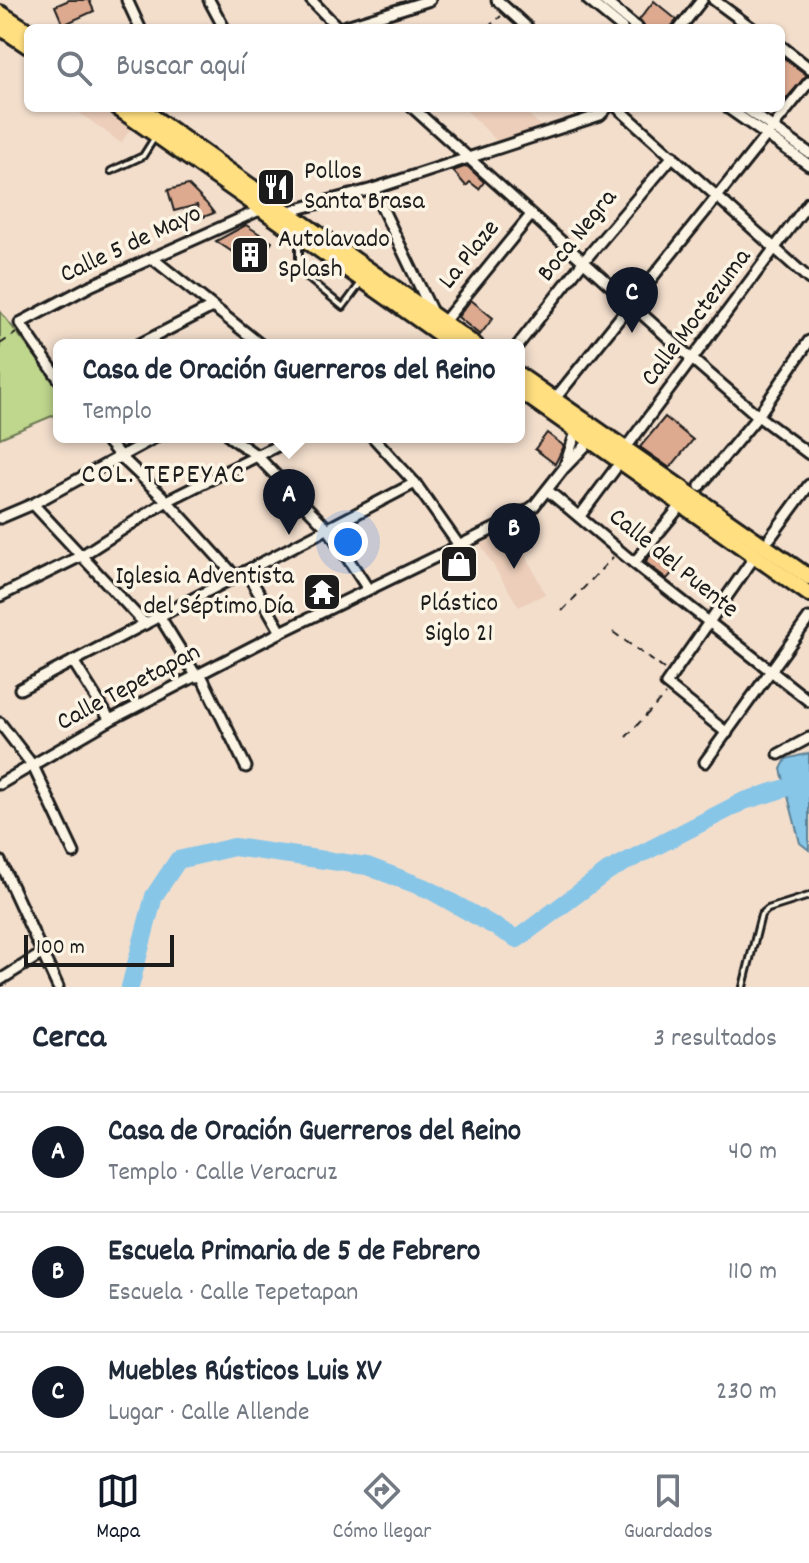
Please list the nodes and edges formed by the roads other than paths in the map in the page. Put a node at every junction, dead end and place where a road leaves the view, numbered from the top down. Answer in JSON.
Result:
{"nodes":[{"id":1,"x":127,"y":0,"type":"edge"},
{"id":2,"x":209,"y":0,"type":"edge"},
{"id":3,"x":311,"y":0,"type":"edge"},
{"id":4,"x":430,"y":0,"type":"edge"},
{"id":5,"x":497,"y":0,"type":"edge"},
{"id":6,"x":588,"y":0,"type":"edge"},
{"id":7,"x":603,"y":0,"type":"edge"},
{"id":8,"x":702,"y":0,"type":"edge"},
{"id":9,"x":714,"y":0,"type":"edge"},
{"id":10,"x":0,"y":13,"type":"edge"},
{"id":11,"x":138,"y":24,"type":"edge"},
{"id":12,"x":222,"y":24,"type":"edge"},
{"id":13,"x":335,"y":24,"type":"edge"},
{"id":14,"x":352,"y":24,"type":"edge"},
{"id":15,"x":524,"y":24,"type":"edge"},
{"id":16,"x":617,"y":24,"type":"edge"},
{"id":17,"x":632,"y":24,"type":"edge"},
{"id":18,"x":683,"y":24,"type":"edge"},
{"id":19,"x":747,"y":24,"type":"edge"},
{"id":20,"x":0,"y":27,"type":"edge"},
{"id":21,"x":24,"y":28,"type":"edge"},
{"id":22,"x":24,"y":43,"type":"edge"},
{"id":23,"x":785,"y":49,"type":"edge"},
{"id":24,"x":809,"y":68,"type":"edge"},
{"id":25,"x":809,"y":82,"type":"edge"},
{"id":26,"x":417,"y":112,"type":"edge"},
{"id":27,"x":603,"y":112,"type":"edge"},
{"id":28,"x":623,"y":112,"type":"edge"},
{"id":29,"x":735,"y":112,"type":"edge"},
{"id":30,"x":749,"y":112,"type":"edge"},
{"id":31,"x":146,"y":113,"type":"edge"},
{"id":32,"x":771,"y":133,"type":"junction"},
{"id":33,"x":156,"y":135,"type":"junction"},
{"id":34,"x":809,"y":153,"type":"edge"},
{"id":35,"x":673,"y":156,"type":"junction"},
{"id":36,"x":467,"y":158,"type":"junction"},
{"id":37,"x":809,"y":165,"type":"edge"},
{"id":38,"x":111,"y":171,"type":"dead end"},
{"id":39,"x":373,"y":189,"type":"junction"},
{"id":40,"x":717,"y":195,"type":"junction"},
{"id":41,"x":809,"y":202,"type":"edge"},
{"id":42,"x":262,"y":209,"type":"junction"},
{"id":43,"x":286,"y":212,"type":"junction"},
{"id":44,"x":531,"y":215,"type":"junction"},
{"id":45,"x":302,"y":230,"type":"junction"},
{"id":46,"x":775,"y":250,"type":"junction"},
{"id":47,"x":152,"y":258,"type":"junction"},
{"id":48,"x":583,"y":262,"type":"junction"},
{"id":49,"x":367,"y":276,"type":"junction"},
{"id":50,"x":809,"y":279,"type":"edge"},
{"id":51,"x":631,"y":305,"type":"junction"},
{"id":52,"x":212,"y":307,"type":"junction"},
{"id":53,"x":438,"y":319,"type":"junction"},
{"id":54,"x":150,"y":339,"type":"edge"},
{"id":55,"x":253,"y":339,"type":"edge"},
{"id":56,"x":447,"y":339,"type":"edge"},
{"id":57,"x":466,"y":339,"type":"edge"},
{"id":58,"x":523,"y":339,"type":"edge"},
{"id":59,"x":809,"y":341,"type":"edge"},
{"id":60,"x":692,"y":359,"type":"junction"},
{"id":61,"x":53,"y":370,"type":"edge"},
{"id":62,"x":525,"y":379,"type":"edge"},
{"id":63,"x":525,"y":393,"type":"edge"},
{"id":64,"x":554,"y":400,"type":"junction"},
{"id":65,"x":758,"y":416,"type":"junction"},
{"id":66,"x":579,"y":424,"type":"junction"},
{"id":67,"x":595,"y":436,"type":"junction"},
{"id":68,"x":109,"y":443,"type":"edge"},
{"id":69,"x":145,"y":443,"type":"edge"},
{"id":70,"x":239,"y":443,"type":"edge"},
{"id":71,"x":282,"y":443,"type":"edge"},
{"id":72,"x":378,"y":443,"type":"edge"},
{"id":73,"x":809,"y":454,"type":"edge"},
{"id":74,"x":256,"y":455,"type":"junction"},
{"id":75,"x":120,"y":456,"type":"junction"},
{"id":76,"x":620,"y":459,"type":"junction"},
{"id":77,"x":564,"y":468,"type":"junction"},
{"id":78,"x":654,"y":476,"type":"junction"},
{"id":79,"x":415,"y":483,"type":"junction"},
{"id":80,"x":809,"y":485,"type":"edge"},
{"id":81,"x":700,"y":486,"type":"dead end"},
{"id":82,"x":547,"y":490,"type":"junction"},
{"id":83,"x":167,"y":501,"type":"junction"},
{"id":84,"x":33,"y":504,"type":"junction"},
{"id":85,"x":682,"y":504,"type":"junction"},
{"id":86,"x":1,"y":515,"type":"edge"},
{"id":87,"x":580,"y":516,"type":"junction"},
{"id":88,"x":329,"y":530,"type":"junction"},
{"id":89,"x":770,"y":538,"type":"dead end"},
{"id":90,"x":458,"y":544,"type":"junction"},
{"id":91,"x":81,"y":556,"type":"junction"},
{"id":92,"x":755,"y":556,"type":"junction"},
{"id":93,"x":634,"y":563,"type":"junction"},
{"id":94,"x":246,"y":571,"type":"junction"},
{"id":95,"x":235,"y":576,"type":"junction"},
{"id":96,"x":809,"y":577,"type":"edge"},
{"id":97,"x":368,"y":589,"type":"junction"},
{"id":98,"x":809,"y":594,"type":"edge"},
{"id":99,"x":0,"y":596,"type":"edge"},
{"id":100,"x":160,"y":617,"type":"junction"},
{"id":101,"x":809,"y":618,"type":"edge"},
{"id":102,"x":711,"y":622,"type":"junction"},
{"id":103,"x":145,"y":624,"type":"junction"},
{"id":104,"x":281,"y":632,"type":"junction"},
{"id":105,"x":73,"y":661,"type":"junction"},
{"id":106,"x":772,"y":671,"type":"junction"},
{"id":107,"x":199,"y":676,"type":"junction"},
{"id":108,"x":20,"y":689,"type":"dead end"},
{"id":109,"x":809,"y":701,"type":"edge"},
{"id":110,"x":110,"y":720,"type":"junction"},
{"id":111,"x":0,"y":723,"type":"edge"},
{"id":112,"x":727,"y":733,"type":"junction"},
{"id":113,"x":809,"y":738,"type":"edge"},
{"id":114,"x":779,"y":754,"type":"dead end"},
{"id":115,"x":705,"y":762,"type":"dead end"},
{"id":116,"x":33,"y":766,"type":"junction"},
{"id":117,"x":246,"y":767,"type":"dead end"},
{"id":118,"x":0,"y":784,"type":"edge"},
{"id":119,"x":74,"y":853,"type":"dead end"},
{"id":120,"x":0,"y":861,"type":"edge"},
{"id":121,"x":809,"y":896,"type":"edge"},
{"id":122,"x":43,"y":953,"type":"junction"},
{"id":123,"x":0,"y":980,"type":"edge"},
{"id":124,"x":58,"y":987,"type":"edge"},
{"id":125,"x":743,"y":987,"type":"edge"}],
"edges":[{"from":1,"to":11,"type":"street"},
{"from":2,"to":12,"type":"street"},
{"from":3,"to":13,"type":"street"},
{"from":4,"to":14,"type":"street"},
{"from":5,"to":15,"type":"street"},
{"from":6,"to":16,"type":"street"},
{"from":7,"to":17,"type":"street"},
{"from":8,"to":18,"type":"street"},
{"from":9,"to":19,"type":"street"},
{"from":10,"to":21,"type":"main road"},
{"from":20,"to":22,"type":"main road"},
{"from":23,"to":24,"type":"street"},
{"from":25,"to":32,"type":"street"},
{"from":26,"to":36,"type":"street"},
{"from":27,"to":36,"type":"street"},
{"from":28,"to":35,"type":"street"},
{"from":29,"to":32,"type":"street"},
{"from":30,"to":32,"type":"street"},
{"from":31,"to":33,"type":"main road"},
{"from":31,"to":43,"type":"main road"},
{"from":32,"to":34,"type":"street"},
{"from":32,"to":37,"type":"street"},
{"from":32,"to":40,"type":"street"},
{"from":33,"to":38,"type":"lane"},
{"from":33,"to":42,"type":"main road"},
{"from":35,"to":40,"type":"street"},
{"from":35,"to":48,"type":"street","name":"Boca Negra"},
{"from":36,"to":39,"type":"street"},
{"from":36,"to":44,"type":"street"},
{"from":39,"to":43,"type":"street"},
{"from":39,"to":53,"type":"street"},
{"from":40,"to":46,"type":"street"},
{"from":40,"to":51,"type":"street"},
{"from":41,"to":46,"type":"street","name":"Calle Moctezuma"},
{"from":42,"to":45,"type":"main road"},
{"from":42,"to":47,"type":"street","name":"Calle 5 de Mayo"},
{"from":43,"to":45,"type":"main road"},
{"from":44,"to":48,"type":"street"},
{"from":44,"to":53,"type":"street","name":"La Plaze"},
{"from":45,"to":49,"type":"main road"},
{"from":45,"to":49,"type":"lane"},
{"from":46,"to":50,"type":"street"},
{"from":46,"to":60,"type":"street","name":"Calle Moctezuma"},
{"from":47,"to":52,"type":"street"},
{"from":47,"to":61,"type":"street","name":"Calle 5 de Mayo"},
{"from":48,"to":51,"type":"street"},
{"from":48,"to":58,"type":"street","name":"Boca Negra"},
{"from":49,"to":53,"type":"main road"},
{"from":49,"to":56,"type":"main road"},
{"from":51,"to":60,"type":"street"},
{"from":51,"to":64,"type":"street"},
{"from":52,"to":54,"type":"street"},
{"from":52,"to":55,"type":"street"},
{"from":53,"to":57,"type":"main road"},
{"from":59,"to":65,"type":"street"},
{"from":60,"to":65,"type":"street"},
{"from":60,"to":76,"type":"street","name":"Calle Moctezuma"},
{"from":62,"to":64,"type":"main road"},
{"from":63,"to":66,"type":"main road"},
{"from":64,"to":66,"type":"main road"},
{"from":65,"to":73,"type":"street"},
{"from":65,"to":81,"type":"street"},
{"from":66,"to":67,"type":"main road"},
{"from":66,"to":77,"type":"street"},
{"from":67,"to":76,"type":"main road"},
{"from":67,"to":77,"type":"street","name":"Calle Tepetapan"},
{"from":68,"to":75,"type":"street"},
{"from":69,"to":75,"type":"street"},
{"from":70,"to":74,"type":"street"},
{"from":71,"to":74,"type":"street"},
{"from":72,"to":79,"type":"street"},
{"from":74,"to":83,"type":"street"},
{"from":74,"to":88,"type":"street"},
{"from":75,"to":83,"type":"street"},
{"from":75,"to":84,"type":"street"},
{"from":76,"to":78,"type":"main road"},
{"from":76,"to":87,"type":"street","name":"Calle Moctezuma"},
{"from":77,"to":82,"type":"street","name":"Calle Tepetapan"},
{"from":78,"to":85,"type":"main road"},
{"from":78,"to":96,"type":"main road"},
{"from":79,"to":88,"type":"street"},
{"from":79,"to":90,"type":"street"},
{"from":80,"to":89,"type":"street"},
{"from":82,"to":87,"type":"street","name":"Calle del Puente"},
{"from":82,"to":90,"type":"street","name":"Calle Tepetapan"},
{"from":83,"to":91,"type":"street"},
{"from":83,"to":95,"type":"street"},
{"from":84,"to":86,"type":"street"},
{"from":84,"to":91,"type":"street"},
{"from":85,"to":92,"type":"main road"},
{"from":85,"to":93,"type":"street"},
{"from":87,"to":93,"type":"street","name":"Calle del Puente"},
{"from":88,"to":94,"type":"street"},
{"from":88,"to":97,"type":"street"},
{"from":90,"to":97,"type":"street","name":"Calle Tepetapan"},
{"from":91,"to":99,"type":"street"},
{"from":91,"to":103,"type":"street"},
{"from":92,"to":98,"type":"main road"},
{"from":92,"to":102,"type":"street"},
{"from":93,"to":102,"type":"street","name":"Calle del Puente"},
{"from":94,"to":95,"type":"street"},
{"from":94,"to":104,"type":"street"},
{"from":95,"to":100,"type":"street"},
{"from":97,"to":104,"type":"street","name":"Calle Tepetapan"},
{"from":100,"to":103,"type":"street"},
{"from":100,"to":107,"type":"street"},
{"from":101,"to":106,"type":"street"},
{"from":102,"to":106,"type":"street","name":"Calle del Puente"},
{"from":102,"to":112,"type":"street"},
{"from":103,"to":105,"type":"street"},
{"from":104,"to":107,"type":"street","name":"Calle Tepetapan"},
{"from":105,"to":108,"type":"street"},
{"from":105,"to":110,"type":"street"},
{"from":106,"to":109,"type":"street","name":"Calle del Puente"},
{"from":106,"to":112,"type":"street"},
{"from":107,"to":110,"type":"street","name":"Calle Tepetapan"},
{"from":107,"to":117,"type":"street"},
{"from":110,"to":116,"type":"street","name":"Calle Tepetapan"},
{"from":111,"to":116,"type":"street"},
{"from":112,"to":115,"type":"street"},
{"from":113,"to":114,"type":"street"},
{"from":116,"to":118,"type":"street","name":"Calle Tepetapan"},
{"from":116,"to":119,"type":"street"},
{"from":120,"to":122,"type":"street"},
{"from":121,"to":125,"type":"lane"},
{"from":122,"to":123,"type":"street"},
{"from":122,"to":124,"type":"street"}]}
